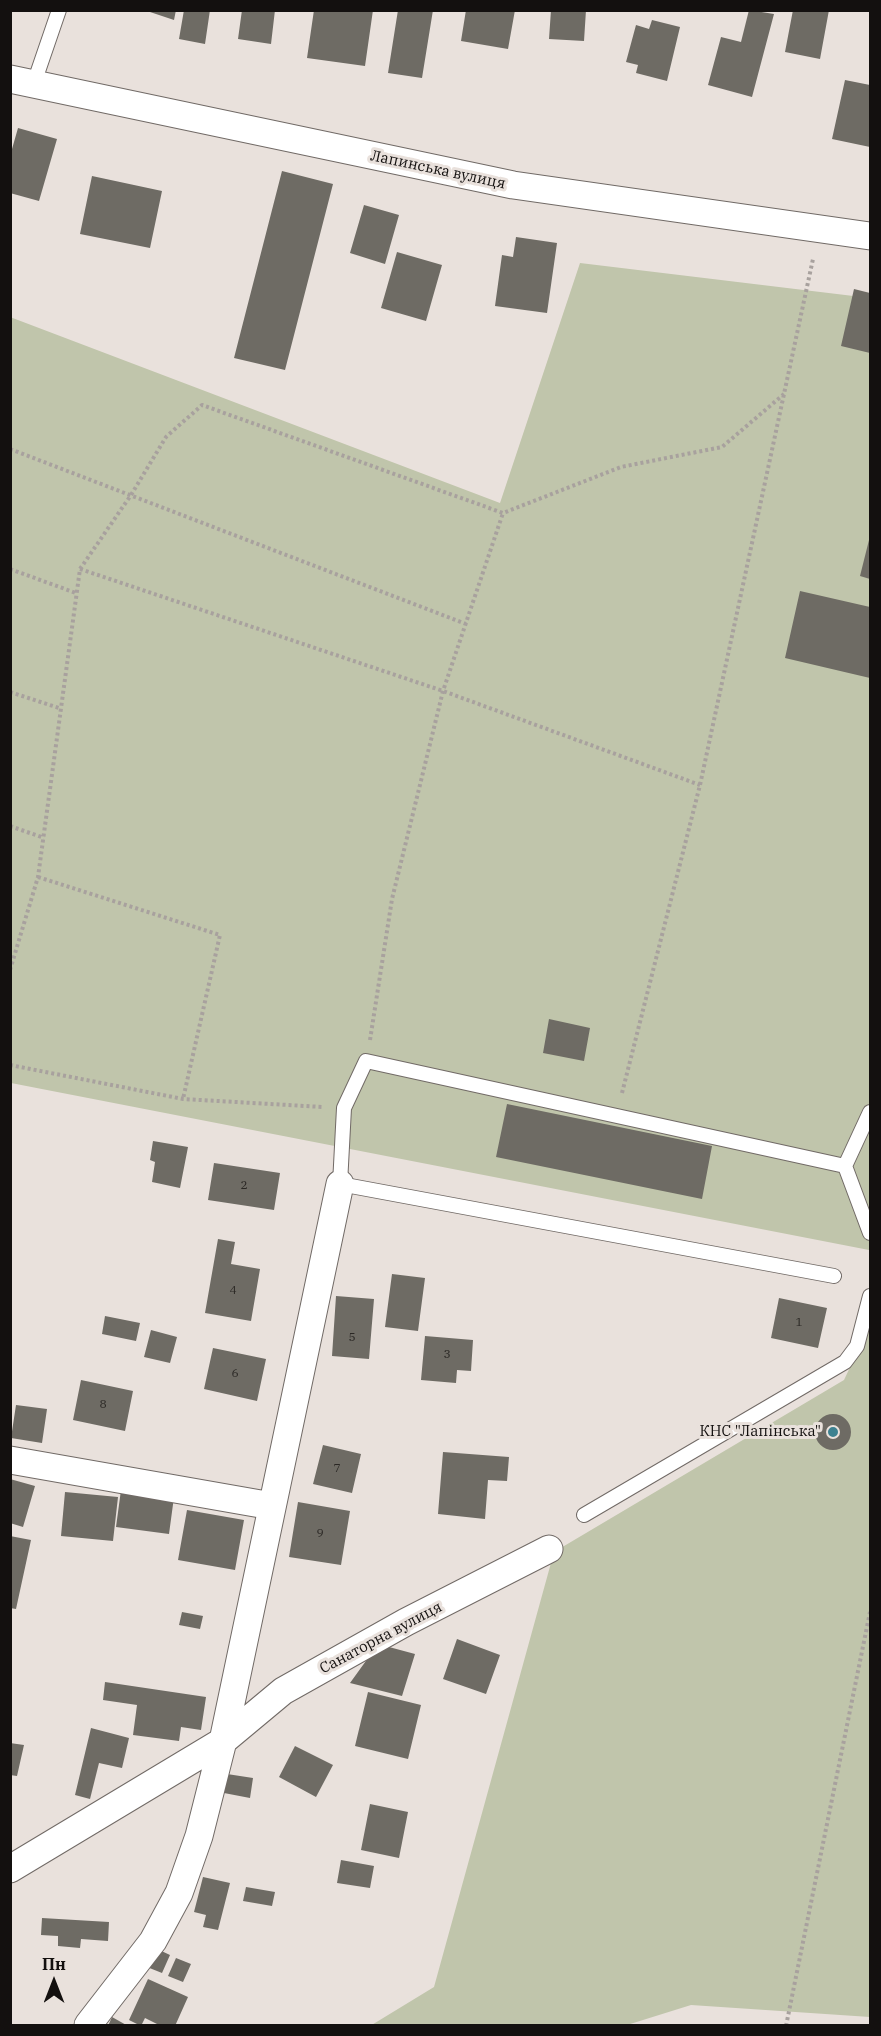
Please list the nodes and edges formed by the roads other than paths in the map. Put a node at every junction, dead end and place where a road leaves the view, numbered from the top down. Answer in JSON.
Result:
{"nodes":[{"id":1,"x":59,"y":10,"type":"edge"},
{"id":2,"x":22,"y":81,"type":"edge"},
{"id":3,"x":870,"y":236,"type":"edge"},
{"id":4,"x":870,"y":1112,"type":"edge"},
{"id":5,"x":845,"y":1166,"type":"junction"},
{"id":6,"x":340,"y":1184,"type":"junction"},
{"id":7,"x":870,"y":1233,"type":"edge"},
{"id":8,"x":834,"y":1276,"type":"dead end"},
{"id":9,"x":870,"y":1296,"type":"edge"},
{"id":10,"x":10,"y":1460,"type":"edge"},
{"id":11,"x":272,"y":1506,"type":"junction"},
{"id":12,"x":584,"y":1515,"type":"dead end"},
{"id":13,"x":549,"y":1549,"type":"dead end"},
{"id":14,"x":223,"y":1741,"type":"junction"},
{"id":15,"x":10,"y":1869,"type":"edge"},
{"id":16,"x":88,"y":2025,"type":"edge"}],
"edges":[{"from":1,"to":2,"type":"lane"},
{"from":2,"to":3,"type":"street","name":"Лапинська вулиця"},
{"from":4,"to":5,"type":"lane"},
{"from":5,"to":6,"type":"lane"},
{"from":5,"to":7,"type":"lane"},
{"from":6,"to":8,"type":"lane"},
{"from":6,"to":11,"type":"street"},
{"from":9,"to":12,"type":"lane"},
{"from":10,"to":11,"type":"street"},
{"from":11,"to":14,"type":"street"},
{"from":13,"to":14,"type":"street","name":"Санаторна вулиця"},
{"from":14,"to":15,"type":"street","name":"Санаторна вулиця"},
{"from":14,"to":16,"type":"street"}]}
